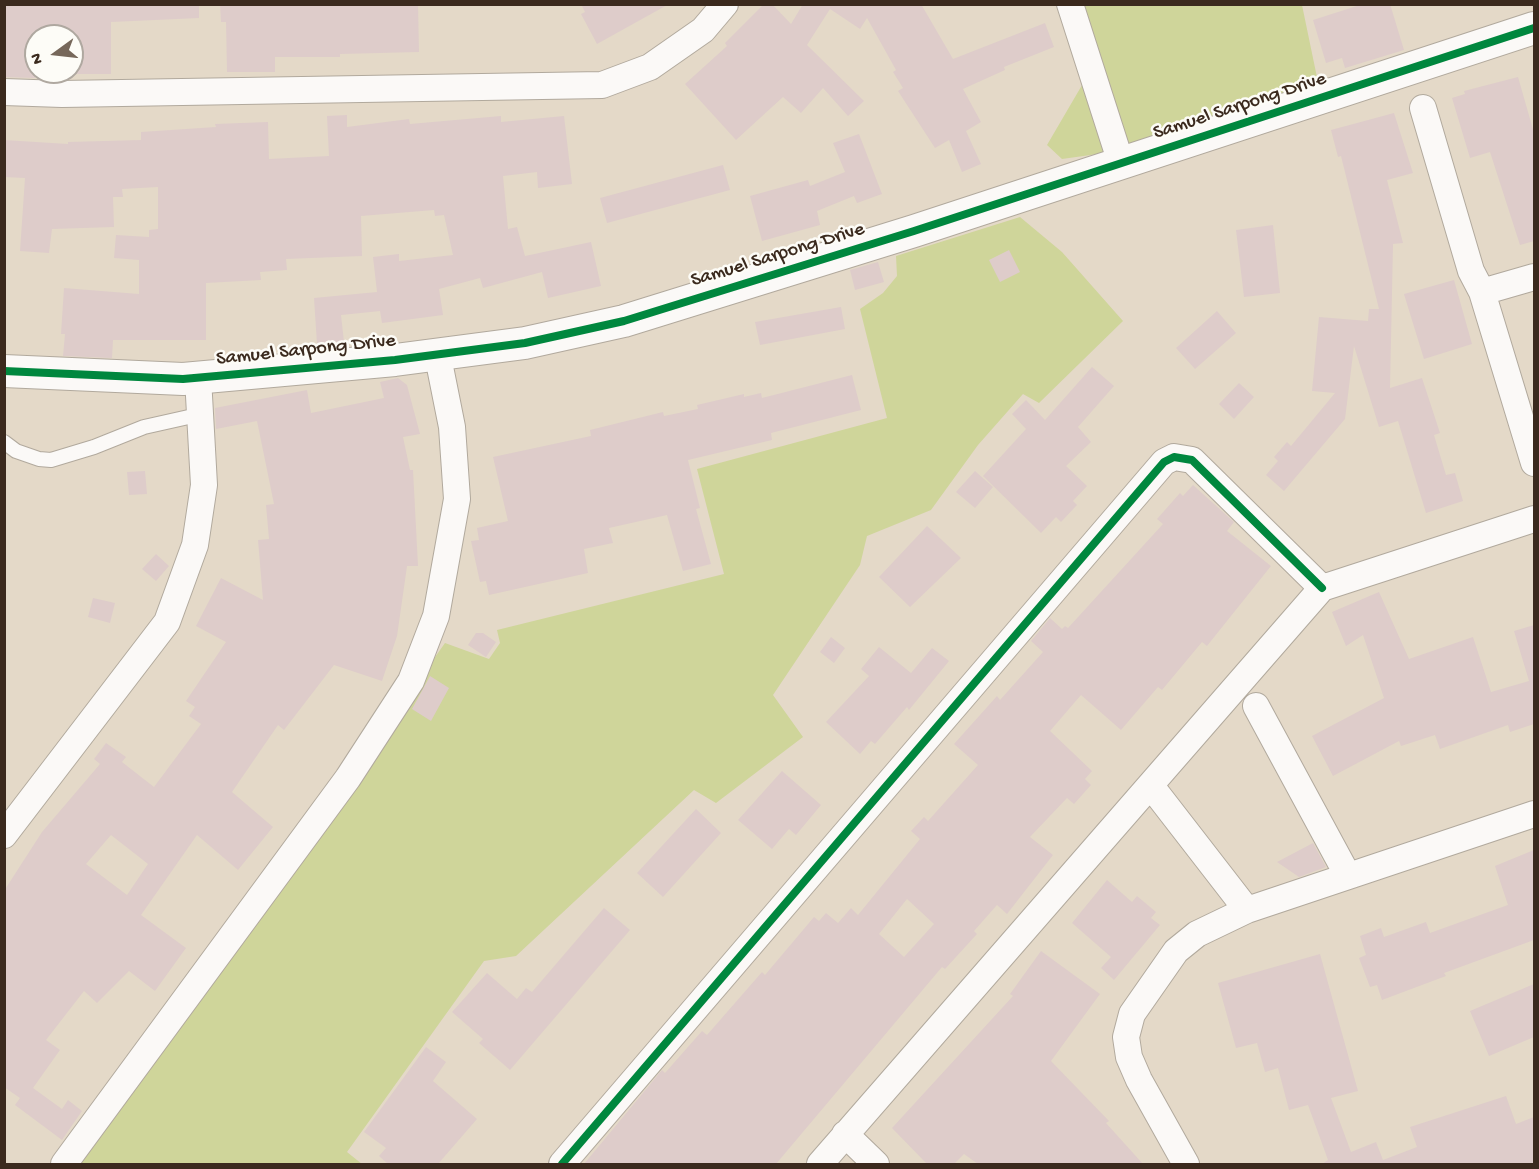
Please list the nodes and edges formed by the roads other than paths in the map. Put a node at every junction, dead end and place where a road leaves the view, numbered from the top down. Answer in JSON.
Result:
{"nodes":[{"id":1,"x":725,"y":4,"type":"edge"},
{"id":2,"x":1070,"y":4,"type":"edge"},
{"id":3,"x":1534,"y":28,"type":"edge"},
{"id":4,"x":4,"y":92,"type":"edge"},
{"id":5,"x":1423,"y":108,"type":"dead end"},
{"id":6,"x":1121,"y":163,"type":"junction"},
{"id":7,"x":1534,"y":277,"type":"edge"},
{"id":8,"x":1482,"y":292,"type":"junction"},
{"id":9,"x":437,"y":352,"type":"junction"},
{"id":10,"x":4,"y":371,"type":"edge"},
{"id":11,"x":198,"y":378,"type":"junction"},
{"id":12,"x":202,"y":414,"type":"junction"},
{"id":13,"x":4,"y":442,"type":"edge"},
{"id":14,"x":1534,"y":463,"type":"edge"},
{"id":15,"x":1534,"y":519,"type":"edge"},
{"id":16,"x":1322,"y":588,"type":"junction"},
{"id":17,"x":1256,"y":706,"type":"dead end"},
{"id":18,"x":1151,"y":786,"type":"junction"},
{"id":19,"x":1534,"y":814,"type":"edge"},
{"id":20,"x":4,"y":834,"type":"edge"},
{"id":21,"x":1348,"y":876,"type":"junction"},
{"id":22,"x":1247,"y":910,"type":"junction"},
{"id":23,"x":845,"y":1134,"type":"junction"},
{"id":24,"x":64,"y":1164,"type":"edge"},
{"id":25,"x":562,"y":1164,"type":"edge"},
{"id":26,"x":820,"y":1164,"type":"edge"},
{"id":27,"x":876,"y":1164,"type":"edge"},
{"id":28,"x":1186,"y":1164,"type":"edge"}],
"edges":[{"from":1,"to":4,"type":"street"},
{"from":2,"to":6,"type":"street"},
{"from":3,"to":6,"type":"street","name":"Samuel Sarpong Drive"},
{"from":5,"to":8,"type":"street"},
{"from":6,"to":9,"type":"street","name":"Samuel Sarpong Drive"},
{"from":7,"to":8,"type":"street"},
{"from":8,"to":14,"type":"street"},
{"from":9,"to":11,"type":"street","name":"Samuel Sarpong Drive"},
{"from":9,"to":24,"type":"street"},
{"from":10,"to":11,"type":"street","name":"Samuel Sarpong Drive"},
{"from":11,"to":12,"type":"street"},
{"from":12,"to":13,"type":"lane"},
{"from":12,"to":20,"type":"street"},
{"from":15,"to":16,"type":"street"},
{"from":16,"to":18,"type":"street"},
{"from":16,"to":25,"type":"street"},
{"from":17,"to":21,"type":"street"},
{"from":18,"to":22,"type":"street"},
{"from":18,"to":23,"type":"street"},
{"from":19,"to":21,"type":"street"},
{"from":21,"to":22,"type":"street"},
{"from":22,"to":28,"type":"street"},
{"from":23,"to":26,"type":"street"},
{"from":23,"to":27,"type":"street"}]}
